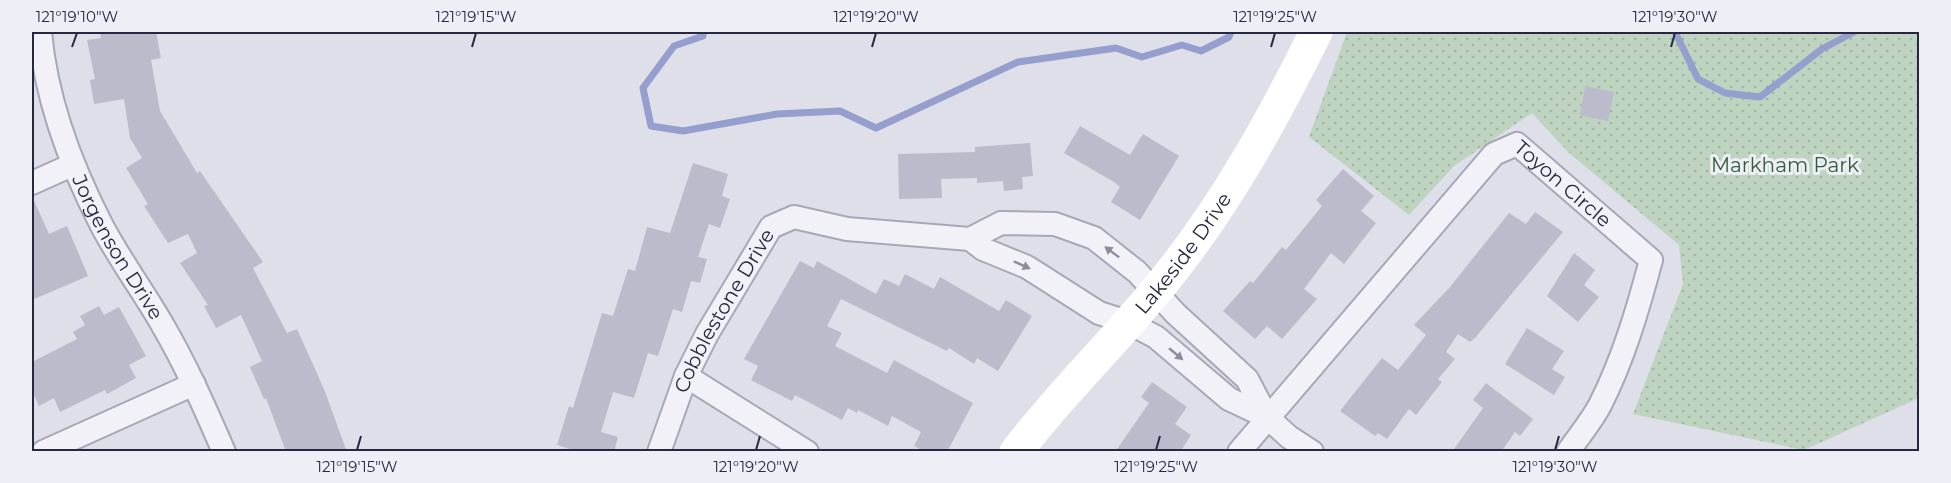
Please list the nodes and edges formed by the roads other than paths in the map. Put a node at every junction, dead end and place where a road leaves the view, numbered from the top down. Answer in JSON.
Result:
{"nodes":[{"id":1,"x":40,"y":32,"type":"edge"},
{"id":2,"x":1316,"y":32,"type":"edge"},
{"id":3,"x":72,"y":165,"type":"junction"},
{"id":4,"x":32,"y":183,"type":"edge"},
{"id":5,"x":970,"y":239,"type":"junction"},
{"id":6,"x":1154,"y":292,"type":"junction"},
{"id":7,"x":1127,"y":322,"type":"junction"},
{"id":8,"x":686,"y":376,"type":"junction"},
{"id":9,"x":194,"y":384,"type":"junction"},
{"id":10,"x":1267,"y":417,"type":"junction"},
{"id":11,"x":43,"y":452,"type":"edge"},
{"id":12,"x":224,"y":452,"type":"edge"},
{"id":13,"x":659,"y":452,"type":"edge"},
{"id":14,"x":807,"y":452,"type":"edge"},
{"id":15,"x":1016,"y":452,"type":"edge"},
{"id":16,"x":1239,"y":452,"type":"edge"},
{"id":17,"x":1312,"y":452,"type":"edge"},
{"id":18,"x":1568,"y":452,"type":"edge"}],
"edges":[{"from":1,"to":3,"type":"street","name":"Jorgenson Drive"},
{"from":2,"to":6,"type":"street","name":"Lakeside Drive"},
{"from":3,"to":4,"type":"street"},
{"from":3,"to":9,"type":"street","name":"Jorgenson Drive"},
{"from":6,"to":5,"type":"street","one_way":true},
{"from":5,"to":7,"type":"street","name":"Cobblestone Drive","one_way":true},
{"from":5,"to":8,"type":"street","name":"Cobblestone Drive"},
{"from":6,"to":7,"type":"street","name":"Lakeside Drive"},
{"from":6,"to":10,"type":"street"},
{"from":7,"to":10,"type":"street","name":"Cobblestone Drive","one_way":true},
{"from":7,"to":15,"type":"street","name":"Lakeside Drive"},
{"from":8,"to":13,"type":"street","name":"Cobblestone Drive"},
{"from":8,"to":14,"type":"street"},
{"from":9,"to":11,"type":"street"},
{"from":9,"to":12,"type":"street","name":"Jorgenson Drive"},
{"from":10,"to":16,"type":"street"},
{"from":10,"to":17,"type":"street"},
{"from":10,"to":18,"type":"street","name":"Toyon Circle"}]}
